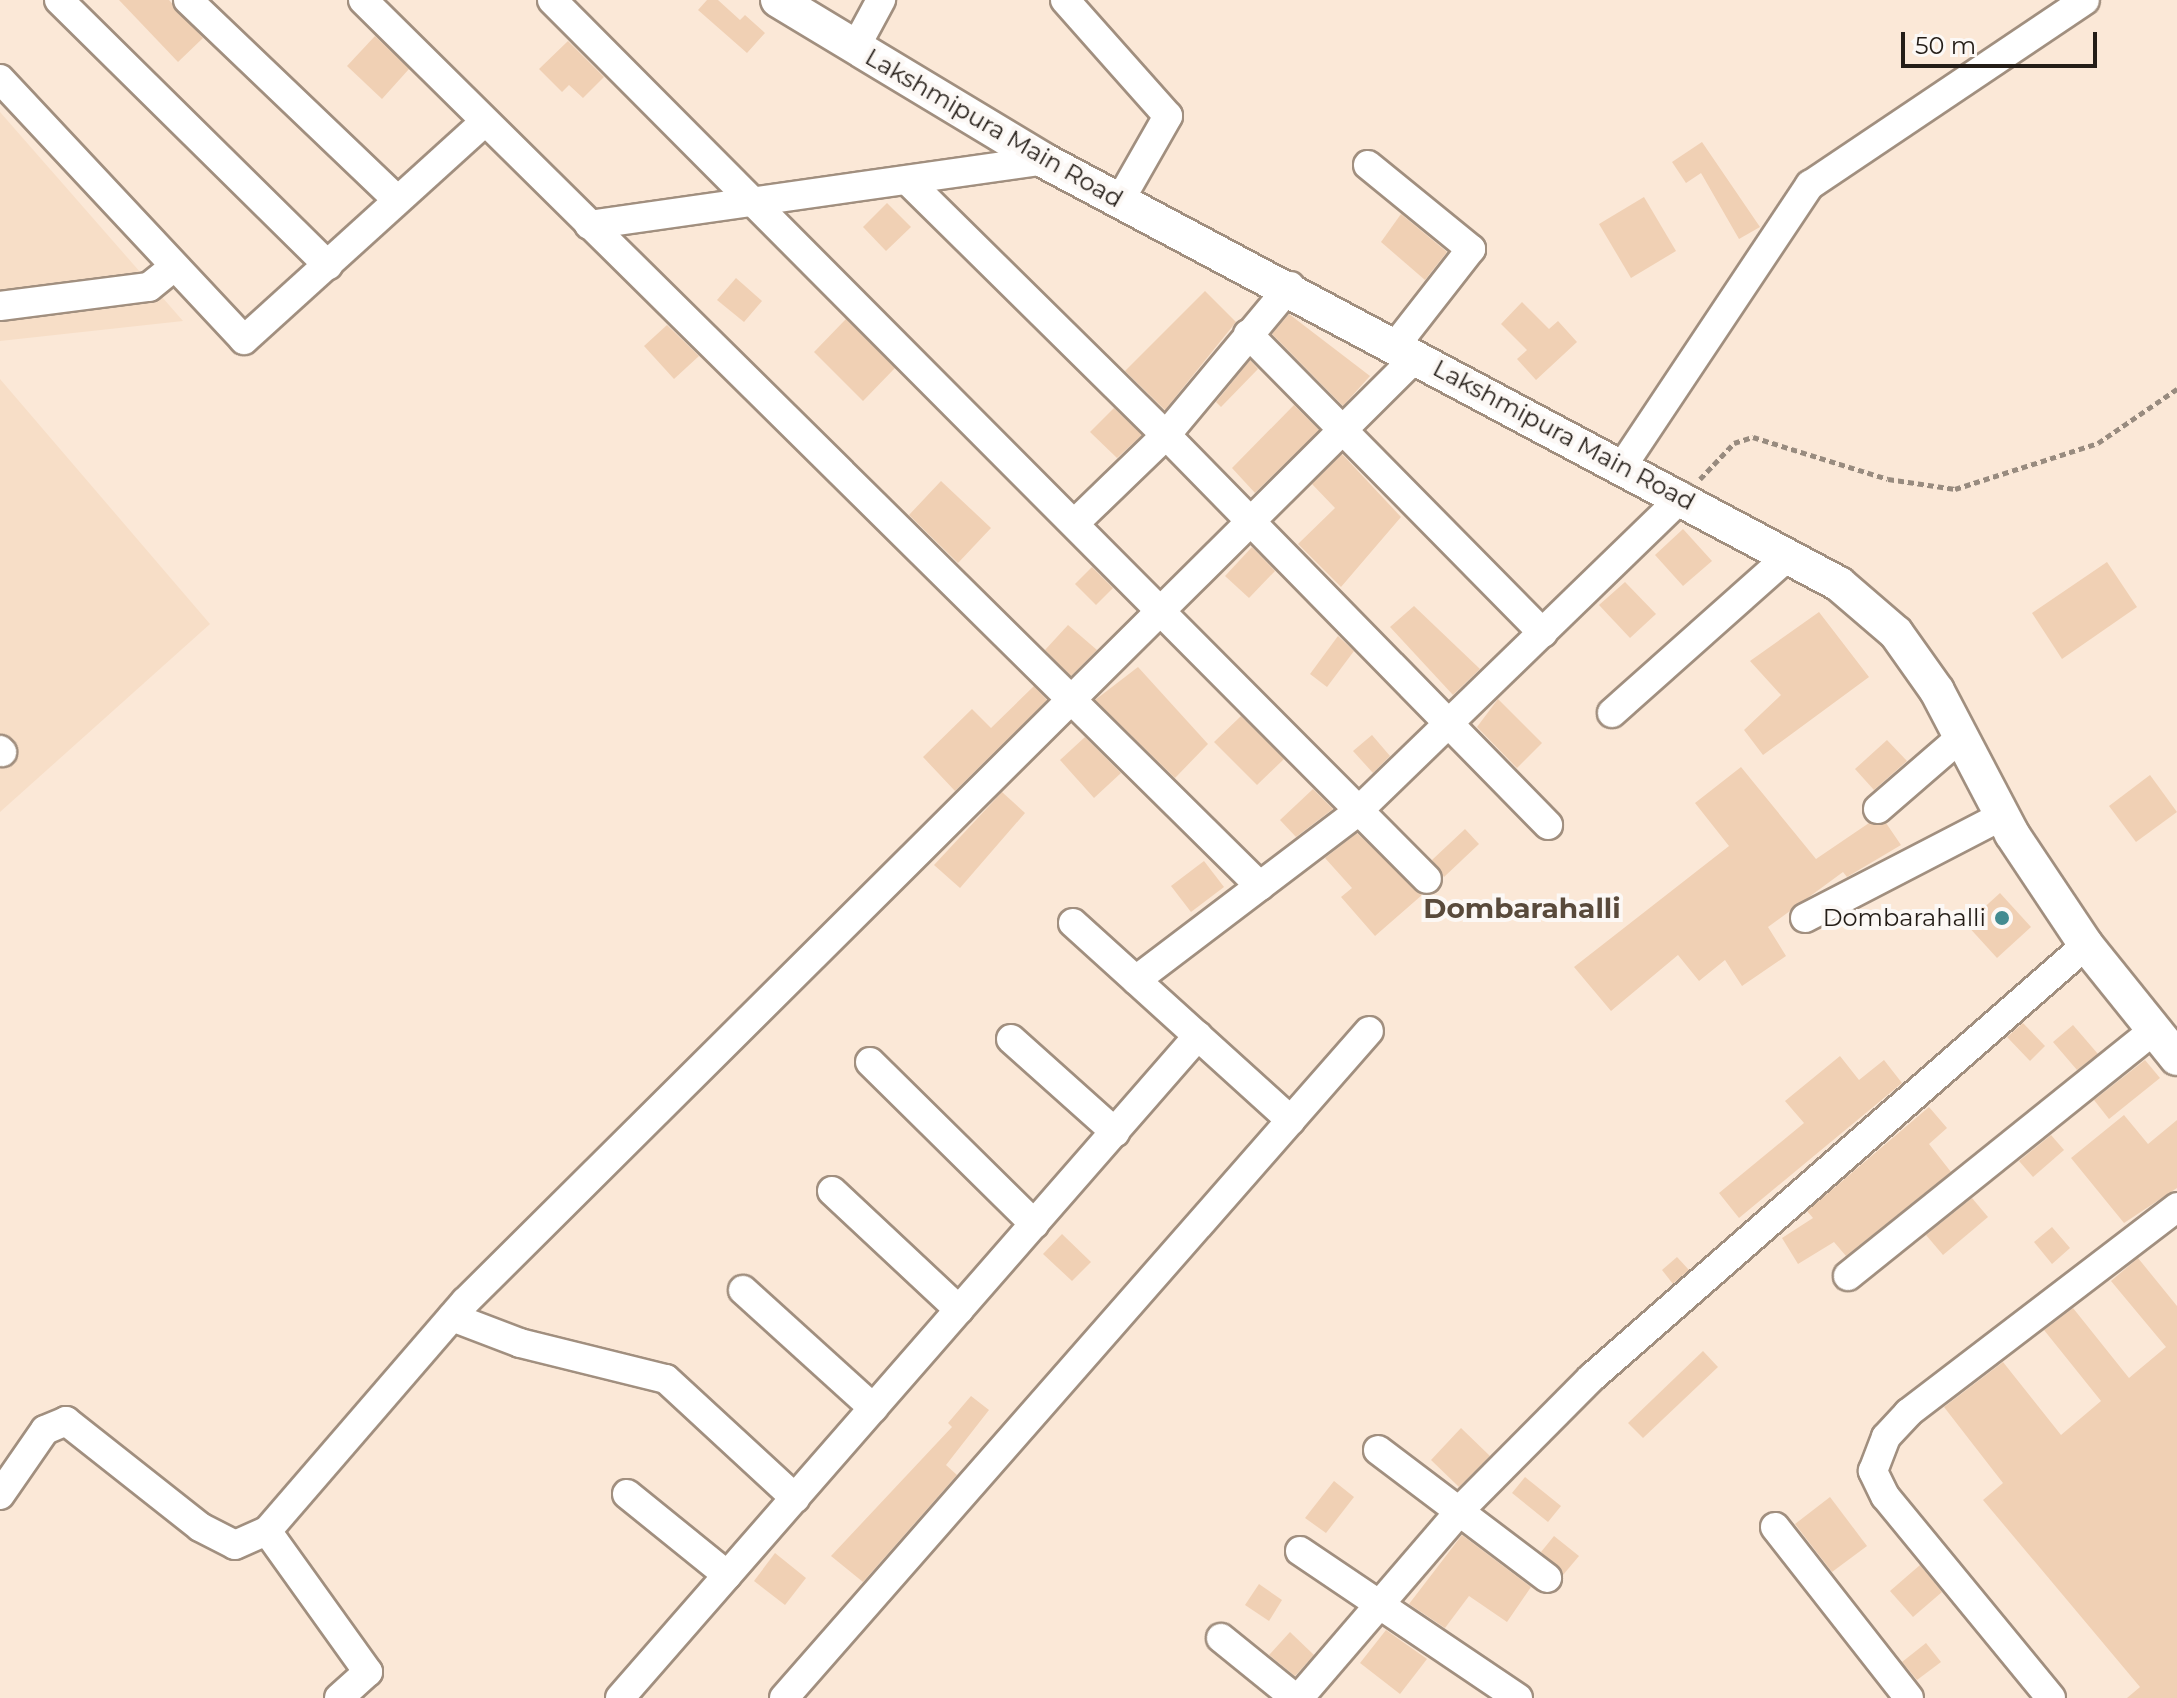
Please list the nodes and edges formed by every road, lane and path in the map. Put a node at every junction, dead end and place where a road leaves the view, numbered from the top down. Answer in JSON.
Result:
{"nodes":[{"id":1,"x":59,"y":0,"type":"edge"},
{"id":2,"x":188,"y":0,"type":"edge"},
{"id":3,"x":363,"y":0,"type":"edge"},
{"id":4,"x":552,"y":0,"type":"edge"},
{"id":5,"x":778,"y":0,"type":"edge"},
{"id":6,"x":881,"y":0,"type":"edge"},
{"id":7,"x":1065,"y":0,"type":"edge"},
{"id":8,"x":2085,"y":0,"type":"edge"},
{"id":9,"x":855,"y":48,"type":"junction"},
{"id":10,"x":0,"y":79,"type":"edge"},
{"id":11,"x":483,"y":123,"type":"junction"},
{"id":12,"x":1043,"y":160,"type":"junction"},
{"id":13,"x":1368,"y":165,"type":"dead end"},
{"id":14,"x":909,"y":182,"type":"junction"},
{"id":15,"x":397,"y":200,"type":"junction"},
{"id":16,"x":1120,"y":200,"type":"junction"},
{"id":17,"x":759,"y":202,"type":"junction"},
{"id":18,"x":589,"y":225,"type":"junction"},
{"id":19,"x":328,"y":265,"type":"junction"},
{"id":20,"x":174,"y":267,"type":"junction"},
{"id":21,"x":1290,"y":286,"type":"junction"},
{"id":22,"x":0,"y":306,"type":"edge"},
{"id":23,"x":1248,"y":334,"type":"junction"},
{"id":24,"x":1406,"y":351,"type":"junction"},
{"id":25,"x":2177,"y":389,"type":"edge"},
{"id":26,"x":1342,"y":429,"type":"junction"},
{"id":27,"x":1166,"y":435,"type":"junction"},
{"id":28,"x":1623,"y":465,"type":"junction"},
{"id":29,"x":1682,"y":497,"type":"junction"},
{"id":30,"x":1254,"y":517,"type":"junction"},
{"id":31,"x":1077,"y":521,"type":"junction"},
{"id":32,"x":1788,"y":556,"type":"junction"},
{"id":33,"x":1163,"y":610,"type":"junction"},
{"id":34,"x":1543,"y":633,"type":"junction"},
{"id":35,"x":1074,"y":700,"type":"junction"},
{"id":36,"x":1612,"y":713,"type":"dead end"},
{"id":37,"x":1450,"y":724,"type":"junction"},
{"id":38,"x":1961,"y":737,"type":"junction"},
{"id":39,"x":1878,"y":809,"type":"dead end"},
{"id":40,"x":1356,"y":813,"type":"junction"},
{"id":41,"x":2002,"y":816,"type":"junction"},
{"id":42,"x":1548,"y":825,"type":"dead end"},
{"id":43,"x":1427,"y":879,"type":"dead end"},
{"id":44,"x":1260,"y":886,"type":"junction"},
{"id":45,"x":1805,"y":918,"type":"dead end"},
{"id":46,"x":1073,"y":923,"type":"dead end"},
{"id":47,"x":2086,"y":945,"type":"junction"},
{"id":48,"x":1136,"y":980,"type":"junction"},
{"id":49,"x":1369,"y":1031,"type":"dead end"},
{"id":50,"x":2153,"y":1031,"type":"junction"},
{"id":51,"x":1198,"y":1036,"type":"junction"},
{"id":52,"x":1011,"y":1039,"type":"dead end"},
{"id":53,"x":2177,"y":1058,"type":"edge"},
{"id":54,"x":870,"y":1062,"type":"dead end"},
{"id":55,"x":1291,"y":1121,"type":"junction"},
{"id":56,"x":1115,"y":1132,"type":"junction"},
{"id":57,"x":832,"y":1191,"type":"dead end"},
{"id":58,"x":2177,"y":1207,"type":"edge"},
{"id":59,"x":1034,"y":1224,"type":"junction"},
{"id":60,"x":1848,"y":1276,"type":"dead end"},
{"id":61,"x":743,"y":1290,"type":"dead end"},
{"id":62,"x":959,"y":1310,"type":"junction"},
{"id":63,"x":452,"y":1317,"type":"junction"},
{"id":64,"x":873,"y":1408,"type":"junction"},
{"id":65,"x":1378,"y":1450,"type":"dead end"},
{"id":66,"x":627,"y":1494,"type":"dead end"},
{"id":67,"x":0,"y":1495,"type":"edge"},
{"id":68,"x":795,"y":1498,"type":"junction"},
{"id":69,"x":1463,"y":1507,"type":"junction"},
{"id":70,"x":1775,"y":1527,"type":"dead end"},
{"id":71,"x":267,"y":1531,"type":"junction"},
{"id":72,"x":1300,"y":1551,"type":"dead end"},
{"id":73,"x":727,"y":1575,"type":"junction"},
{"id":74,"x":1547,"y":1578,"type":"dead end"},
{"id":75,"x":1380,"y":1604,"type":"junction"},
{"id":76,"x":1221,"y":1638,"type":"dead end"},
{"id":77,"x":339,"y":1698,"type":"edge"},
{"id":78,"x":620,"y":1698,"type":"edge"},
{"id":79,"x":784,"y":1698,"type":"edge"},
{"id":80,"x":1297,"y":1698,"type":"edge"},
{"id":81,"x":1518,"y":1698,"type":"edge"},
{"id":82,"x":1909,"y":1698,"type":"edge"},
{"id":83,"x":2051,"y":1698,"type":"edge"}],
"edges":[{"from":1,"to":19,"type":"street"},
{"from":2,"to":15,"type":"street"},
{"from":3,"to":11,"type":"street"},
{"from":4,"to":17,"type":"street"},
{"from":5,"to":9,"type":"main road","name":"Lakshmipura Main Road"},
{"from":6,"to":9,"type":"street"},
{"from":7,"to":16,"type":"street"},
{"from":8,"to":28,"type":"street"},
{"from":9,"to":12,"type":"main road","name":"Lakshmipura Main Road"},
{"from":10,"to":20,"type":"street"},
{"from":11,"to":15,"type":"street"},
{"from":11,"to":18,"type":"street"},
{"from":12,"to":14,"type":"street"},
{"from":12,"to":16,"type":"main road","name":"Lakshmipura Main Road"},
{"from":13,"to":24,"type":"street"},
{"from":14,"to":17,"type":"street"},
{"from":14,"to":27,"type":"street"},
{"from":15,"to":19,"type":"street"},
{"from":16,"to":21,"type":"main road","name":"Lakshmipura Main Road"},
{"from":17,"to":18,"type":"street"},
{"from":17,"to":31,"type":"street"},
{"from":18,"to":35,"type":"street"},
{"from":19,"to":20,"type":"street"},
{"from":20,"to":22,"type":"street"},
{"from":21,"to":23,"type":"street"},
{"from":21,"to":24,"type":"main road","name":"Lakshmipura Main Road"},
{"from":23,"to":26,"type":"street"},
{"from":23,"to":27,"type":"street"},
{"from":24,"to":26,"type":"street"},
{"from":24,"to":28,"type":"main road","name":"Lakshmipura Main Road"},
{"from":25,"to":29,"type":"path"},
{"from":26,"to":30,"type":"street"},
{"from":26,"to":34,"type":"street"},
{"from":27,"to":30,"type":"street"},
{"from":27,"to":31,"type":"street"},
{"from":28,"to":29,"type":"main road","name":"Lakshmipura Main Road"},
{"from":29,"to":32,"type":"main road","name":"Lakshmipura Main Road"},
{"from":29,"to":34,"type":"street"},
{"from":30,"to":33,"type":"street"},
{"from":30,"to":37,"type":"street"},
{"from":31,"to":33,"type":"street"},
{"from":32,"to":36,"type":"street"},
{"from":32,"to":38,"type":"main road","name":"Lakshmipura Main Road"},
{"from":33,"to":35,"type":"street"},
{"from":33,"to":40,"type":"street"},
{"from":34,"to":37,"type":"street"},
{"from":35,"to":44,"type":"street"},
{"from":35,"to":63,"type":"street"},
{"from":37,"to":40,"type":"street"},
{"from":37,"to":42,"type":"street"},
{"from":38,"to":39,"type":"street"},
{"from":38,"to":41,"type":"main road","name":"Lakshmipura Main Road"},
{"from":40,"to":43,"type":"street"},
{"from":40,"to":44,"type":"street"},
{"from":41,"to":45,"type":"street"},
{"from":41,"to":47,"type":"main road","name":"Lakshmipura Main Road"},
{"from":44,"to":48,"type":"street"},
{"from":46,"to":48,"type":"street"},
{"from":47,"to":50,"type":"main road","name":"Lakshmipura Main Road"},
{"from":47,"to":69,"type":"street"},
{"from":48,"to":51,"type":"street"},
{"from":49,"to":55,"type":"street"},
{"from":50,"to":53,"type":"main road","name":"Lakshmipura Main Road"},
{"from":50,"to":60,"type":"street"},
{"from":51,"to":55,"type":"street"},
{"from":51,"to":56,"type":"street"},
{"from":52,"to":56,"type":"street"},
{"from":54,"to":59,"type":"street"},
{"from":55,"to":79,"type":"street"},
{"from":56,"to":59,"type":"street"},
{"from":57,"to":62,"type":"street"},
{"from":58,"to":83,"type":"street"},
{"from":59,"to":62,"type":"street"},
{"from":61,"to":64,"type":"street"},
{"from":62,"to":64,"type":"street"},
{"from":63,"to":68,"type":"street"},
{"from":63,"to":71,"type":"street"},
{"from":64,"to":68,"type":"street"},
{"from":65,"to":69,"type":"street"},
{"from":66,"to":73,"type":"street"},
{"from":67,"to":71,"type":"street"},
{"from":68,"to":73,"type":"street"},
{"from":69,"to":74,"type":"street"},
{"from":69,"to":75,"type":"street"},
{"from":70,"to":82,"type":"street"},
{"from":71,"to":77,"type":"street"},
{"from":72,"to":75,"type":"street"},
{"from":73,"to":78,"type":"street"},
{"from":75,"to":80,"type":"street"},
{"from":75,"to":81,"type":"street"},
{"from":76,"to":80,"type":"street"}]}
